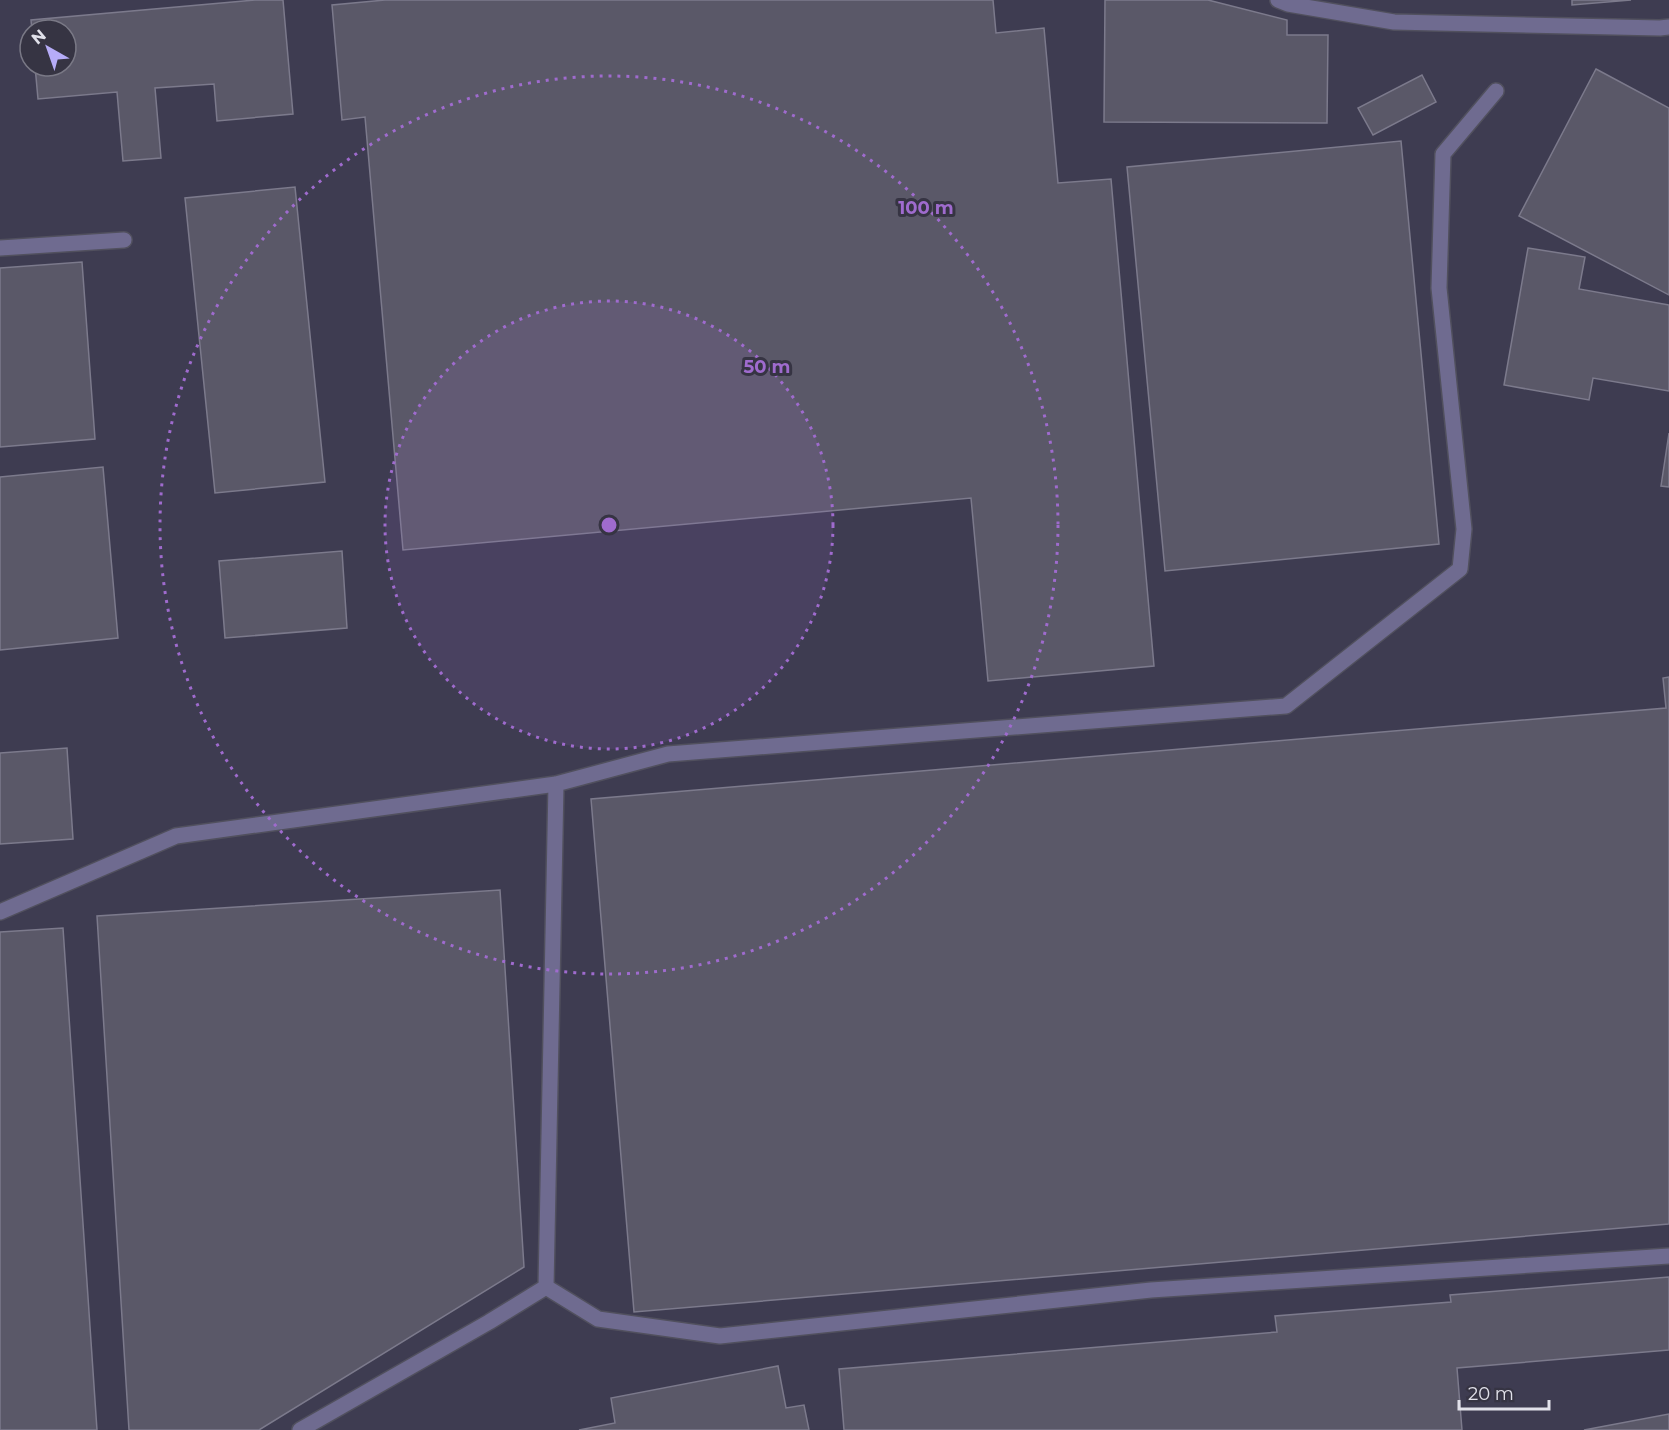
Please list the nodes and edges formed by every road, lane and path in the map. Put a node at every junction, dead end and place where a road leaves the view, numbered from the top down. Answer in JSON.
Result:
{"nodes":[{"id":1,"x":1278,"y":0,"type":"edge"},
{"id":2,"x":1669,"y":27,"type":"edge"},
{"id":3,"x":1496,"y":91,"type":"dead end"},
{"id":4,"x":124,"y":240,"type":"dead end"},
{"id":5,"x":0,"y":248,"type":"edge"},
{"id":6,"x":556,"y":784,"type":"junction"},
{"id":7,"x":0,"y":912,"type":"edge"},
{"id":8,"x":1669,"y":1256,"type":"edge"},
{"id":9,"x":546,"y":1287,"type":"junction"},
{"id":10,"x":300,"y":1430,"type":"edge"}],
"edges":[{"from":1,"to":2,"type":"lane"},
{"from":3,"to":6,"type":"lane"},
{"from":4,"to":5,"type":"lane"},
{"from":6,"to":7,"type":"lane"},
{"from":6,"to":9,"type":"lane"},
{"from":8,"to":9,"type":"lane"},
{"from":9,"to":10,"type":"lane"}]}
